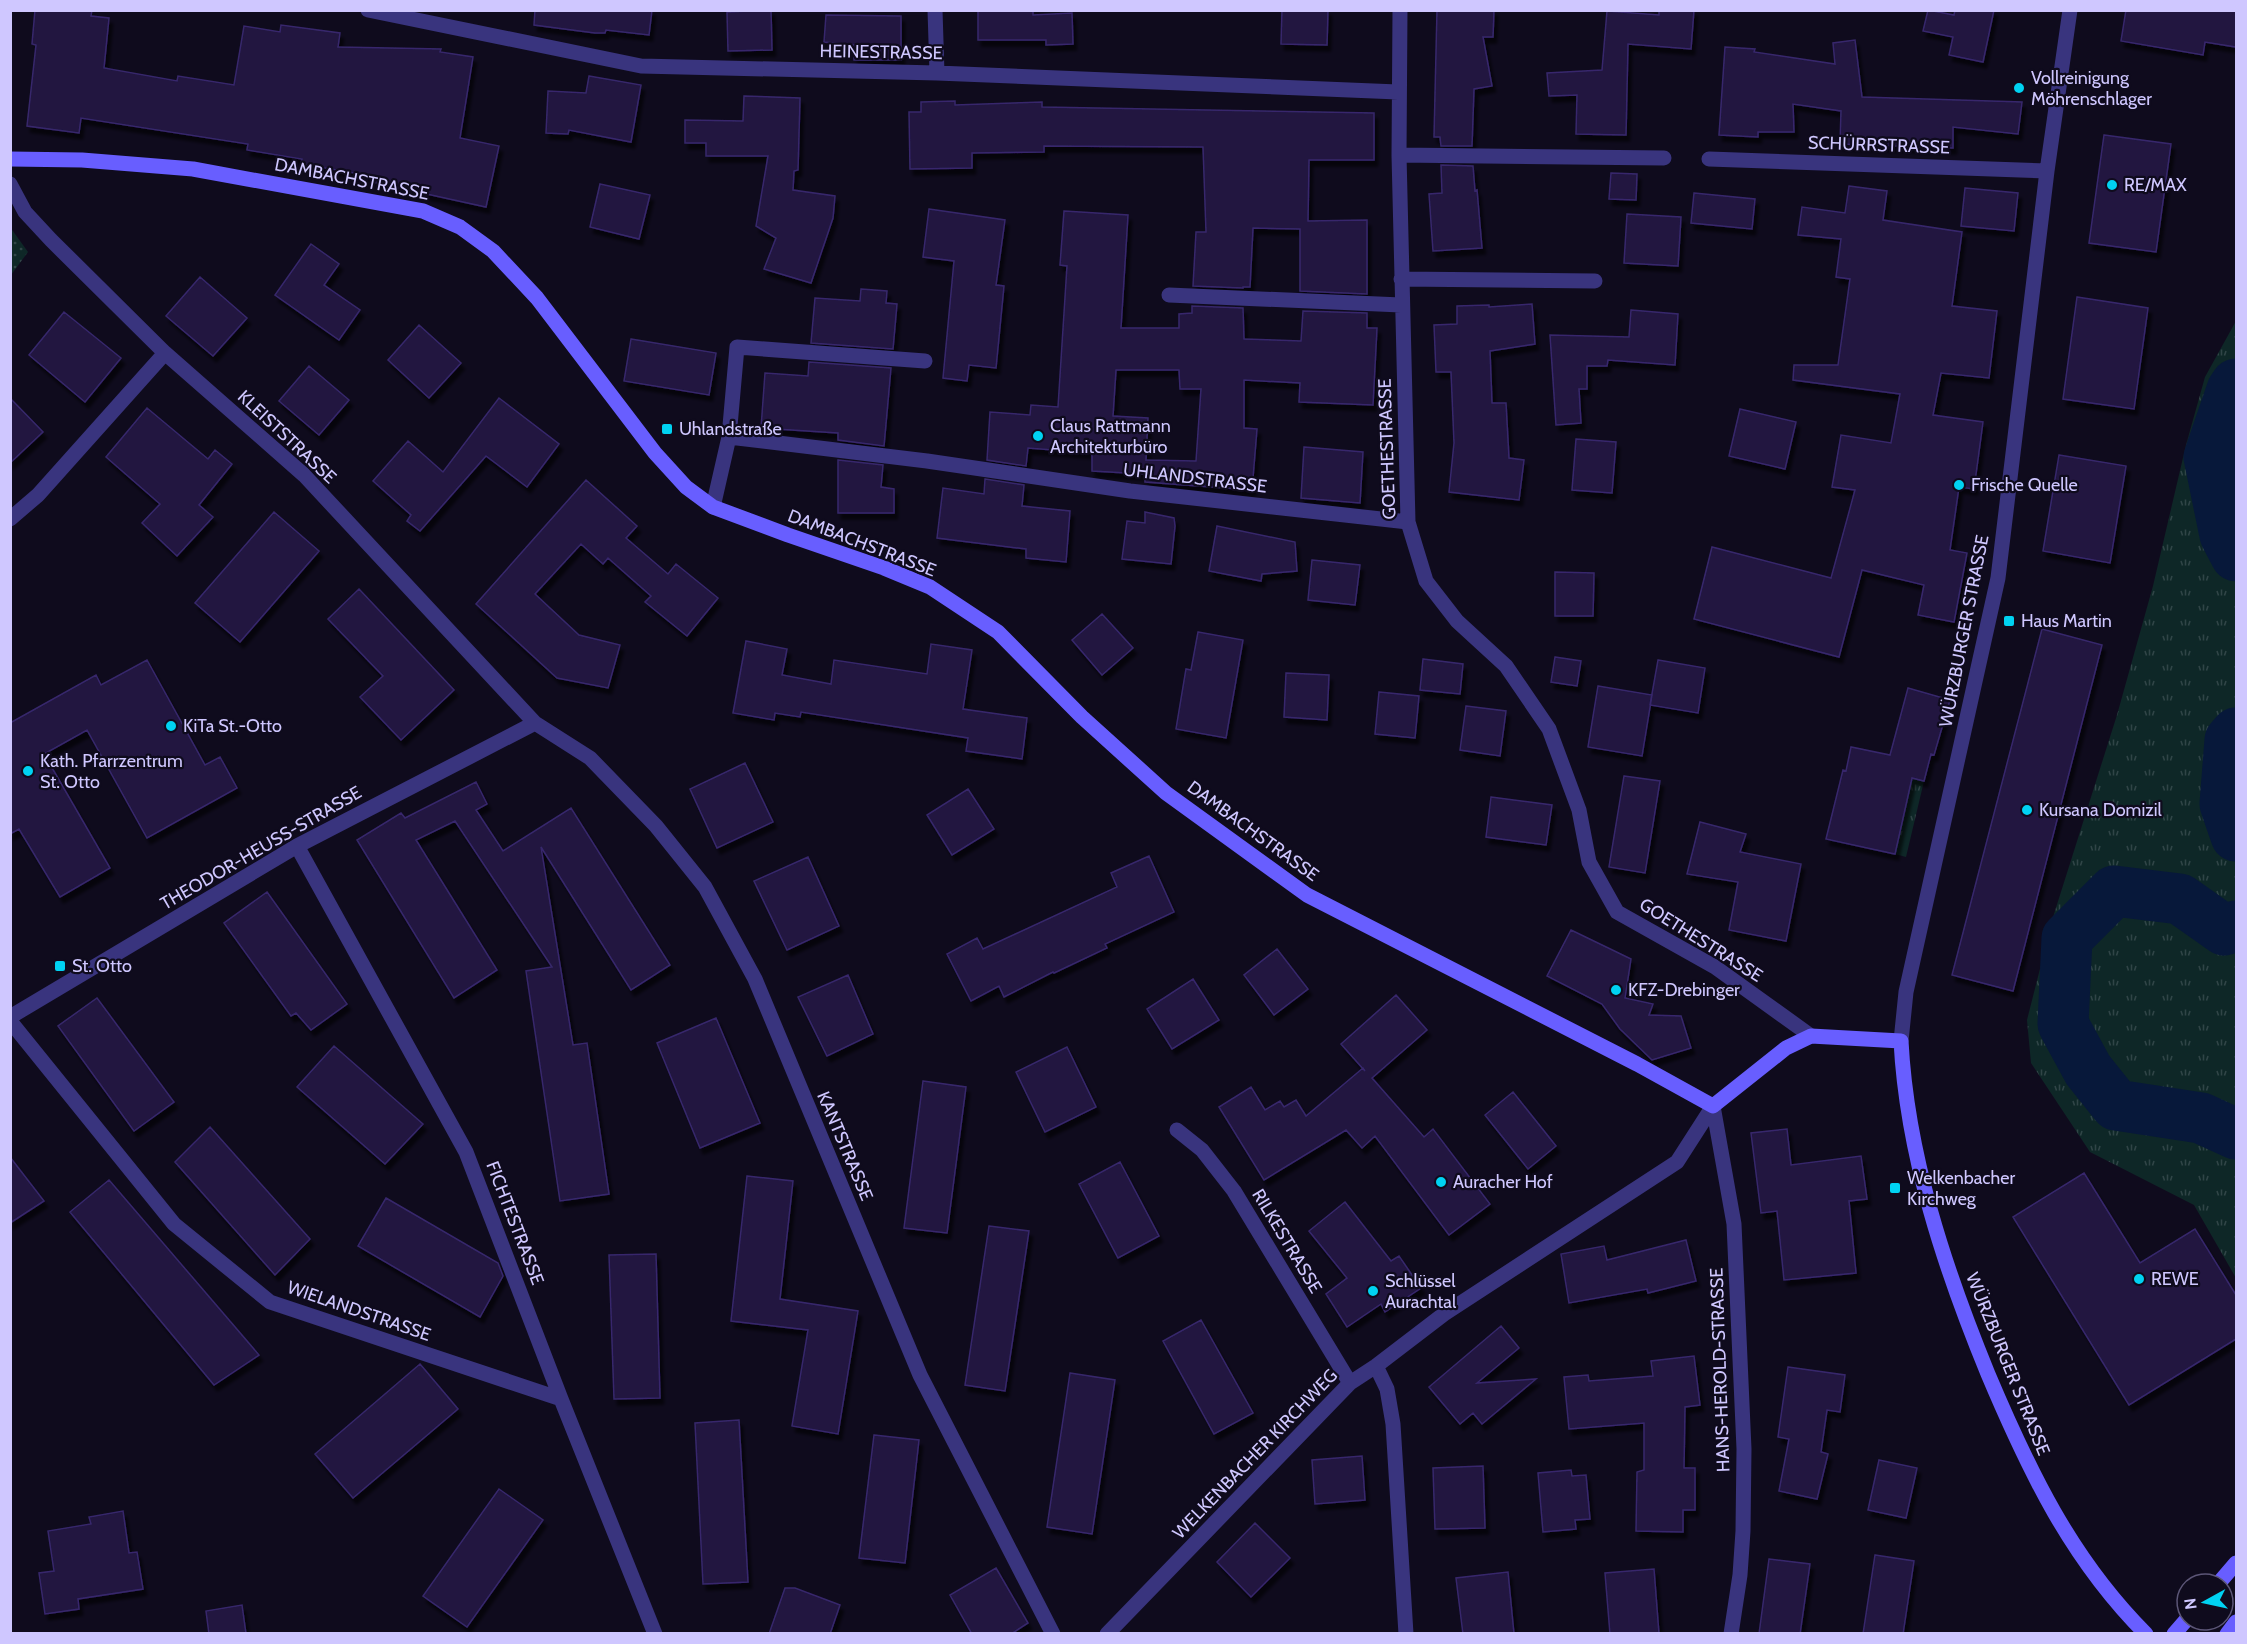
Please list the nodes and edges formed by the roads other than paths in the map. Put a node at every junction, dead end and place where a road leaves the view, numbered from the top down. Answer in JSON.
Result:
{"nodes":[{"id":1,"x":368,"y":10,"type":"edge"},
{"id":2,"x":935,"y":10,"type":"edge"},
{"id":3,"x":1400,"y":10,"type":"edge"},
{"id":4,"x":2070,"y":10,"type":"edge"},
{"id":5,"x":937,"y":73,"type":"junction"},
{"id":6,"x":1398,"y":92,"type":"junction"},
{"id":7,"x":1399,"y":155,"type":"junction"},
{"id":8,"x":1664,"y":158,"type":"dead end"},
{"id":9,"x":10,"y":159,"type":"edge"},
{"id":10,"x":1710,"y":159,"type":"dead end"},
{"id":11,"x":2047,"y":171,"type":"junction"},
{"id":12,"x":10,"y":184,"type":"edge"},
{"id":13,"x":1401,"y":279,"type":"junction"},
{"id":14,"x":1595,"y":281,"type":"dead end"},
{"id":15,"x":1169,"y":295,"type":"dead end"},
{"id":16,"x":1401,"y":305,"type":"junction"},
{"id":17,"x":165,"y":353,"type":"junction"},
{"id":18,"x":926,"y":361,"type":"dead end"},
{"id":19,"x":729,"y":437,"type":"junction"},
{"id":20,"x":713,"y":507,"type":"junction"},
{"id":21,"x":10,"y":519,"type":"edge"},
{"id":22,"x":1408,"y":522,"type":"junction"},
{"id":23,"x":535,"y":723,"type":"junction"},
{"id":24,"x":297,"y":846,"type":"junction"},
{"id":25,"x":10,"y":1019,"type":"edge"},
{"id":26,"x":1811,"y":1036,"type":"junction"},
{"id":27,"x":1901,"y":1041,"type":"junction"},
{"id":28,"x":1713,"y":1106,"type":"junction"},
{"id":29,"x":1177,"y":1130,"type":"dead end"},
{"id":30,"x":1376,"y":1366,"type":"junction"},
{"id":31,"x":1350,"y":1383,"type":"junction"},
{"id":32,"x":561,"y":1399,"type":"junction"},
{"id":33,"x":2236,"y":1622,"type":"edge"},
{"id":34,"x":655,"y":1634,"type":"edge"},
{"id":35,"x":1053,"y":1634,"type":"edge"},
{"id":36,"x":1107,"y":1634,"type":"edge"},
{"id":37,"x":1406,"y":1634,"type":"edge"},
{"id":38,"x":1731,"y":1634,"type":"edge"},
{"id":39,"x":2145,"y":1634,"type":"edge"},
{"id":40,"x":2227,"y":1634,"type":"edge"}],
"edges":[{"from":1,"to":5,"type":"street","name":"HEINESTRASSE"},
{"from":2,"to":5,"type":"street"},
{"from":3,"to":6,"type":"street","name":"GOETHESTRASSE"},
{"from":4,"to":11,"type":"street","name":"WÜRZBURGER STRASSE"},
{"from":5,"to":6,"type":"street","name":"HEINESTRASSE"},
{"from":6,"to":7,"type":"street","name":"GOETHESTRASSE"},
{"from":7,"to":8,"type":"street"},
{"from":7,"to":13,"type":"street","name":"GOETHESTRASSE"},
{"from":9,"to":20,"type":"street","name":"DAMBACHSTRASSE"},
{"from":10,"to":11,"type":"street","name":"SCHÜRRSTRASSE"},
{"from":11,"to":27,"type":"street","name":"WÜRZBURGER STRASSE"},
{"from":12,"to":17,"type":"street","name":"KLEISTSTRASSE"},
{"from":13,"to":14,"type":"street"},
{"from":13,"to":16,"type":"street","name":"GOETHESTRASSE"},
{"from":15,"to":16,"type":"street"},
{"from":16,"to":22,"type":"street","name":"GOETHESTRASSE"},
{"from":17,"to":21,"type":"street"},
{"from":17,"to":23,"type":"street","name":"KLEISTSTRASSE"},
{"from":18,"to":19,"type":"street"},
{"from":19,"to":20,"type":"street"},
{"from":19,"to":22,"type":"street","name":"UHLANDSTRASSE"},
{"from":20,"to":28,"type":"street","name":"DAMBACHSTRASSE"},
{"from":22,"to":26,"type":"street","name":"GOETHESTRASSE"},
{"from":23,"to":24,"type":"street","name":"THEODOR-HEUSS-STRASSE"},
{"from":23,"to":35,"type":"street","name":"KANTSTRASSE"},
{"from":24,"to":25,"type":"street","name":"THEODOR-HEUSS-STRASSE"},
{"from":24,"to":32,"type":"street","name":"FICHTESTRASSE"},
{"from":25,"to":32,"type":"street","name":"WIELANDSTRASSE"},
{"from":26,"to":27,"type":"street"},
{"from":26,"to":28,"type":"street","name":"WELKENBACHER KIRCHWEG"},
{"from":27,"to":39,"type":"street","name":"WÜRZBURGER STRASSE"},
{"from":28,"to":30,"type":"street","name":"WELKENBACHER KIRCHWEG"},
{"from":28,"to":38,"type":"street","name":"HANS-HEROLD-STRASSE"},
{"from":29,"to":31,"type":"street","name":"RILKESTRASSE"},
{"from":30,"to":31,"type":"street","name":"WELKENBACHER KIRCHWEG"},
{"from":30,"to":37,"type":"street"},
{"from":31,"to":36,"type":"street","name":"WELKENBACHER KIRCHWEG"},
{"from":32,"to":34,"type":"street","name":"FICHTESTRASSE"},
{"from":33,"to":40,"type":"street"}]}
